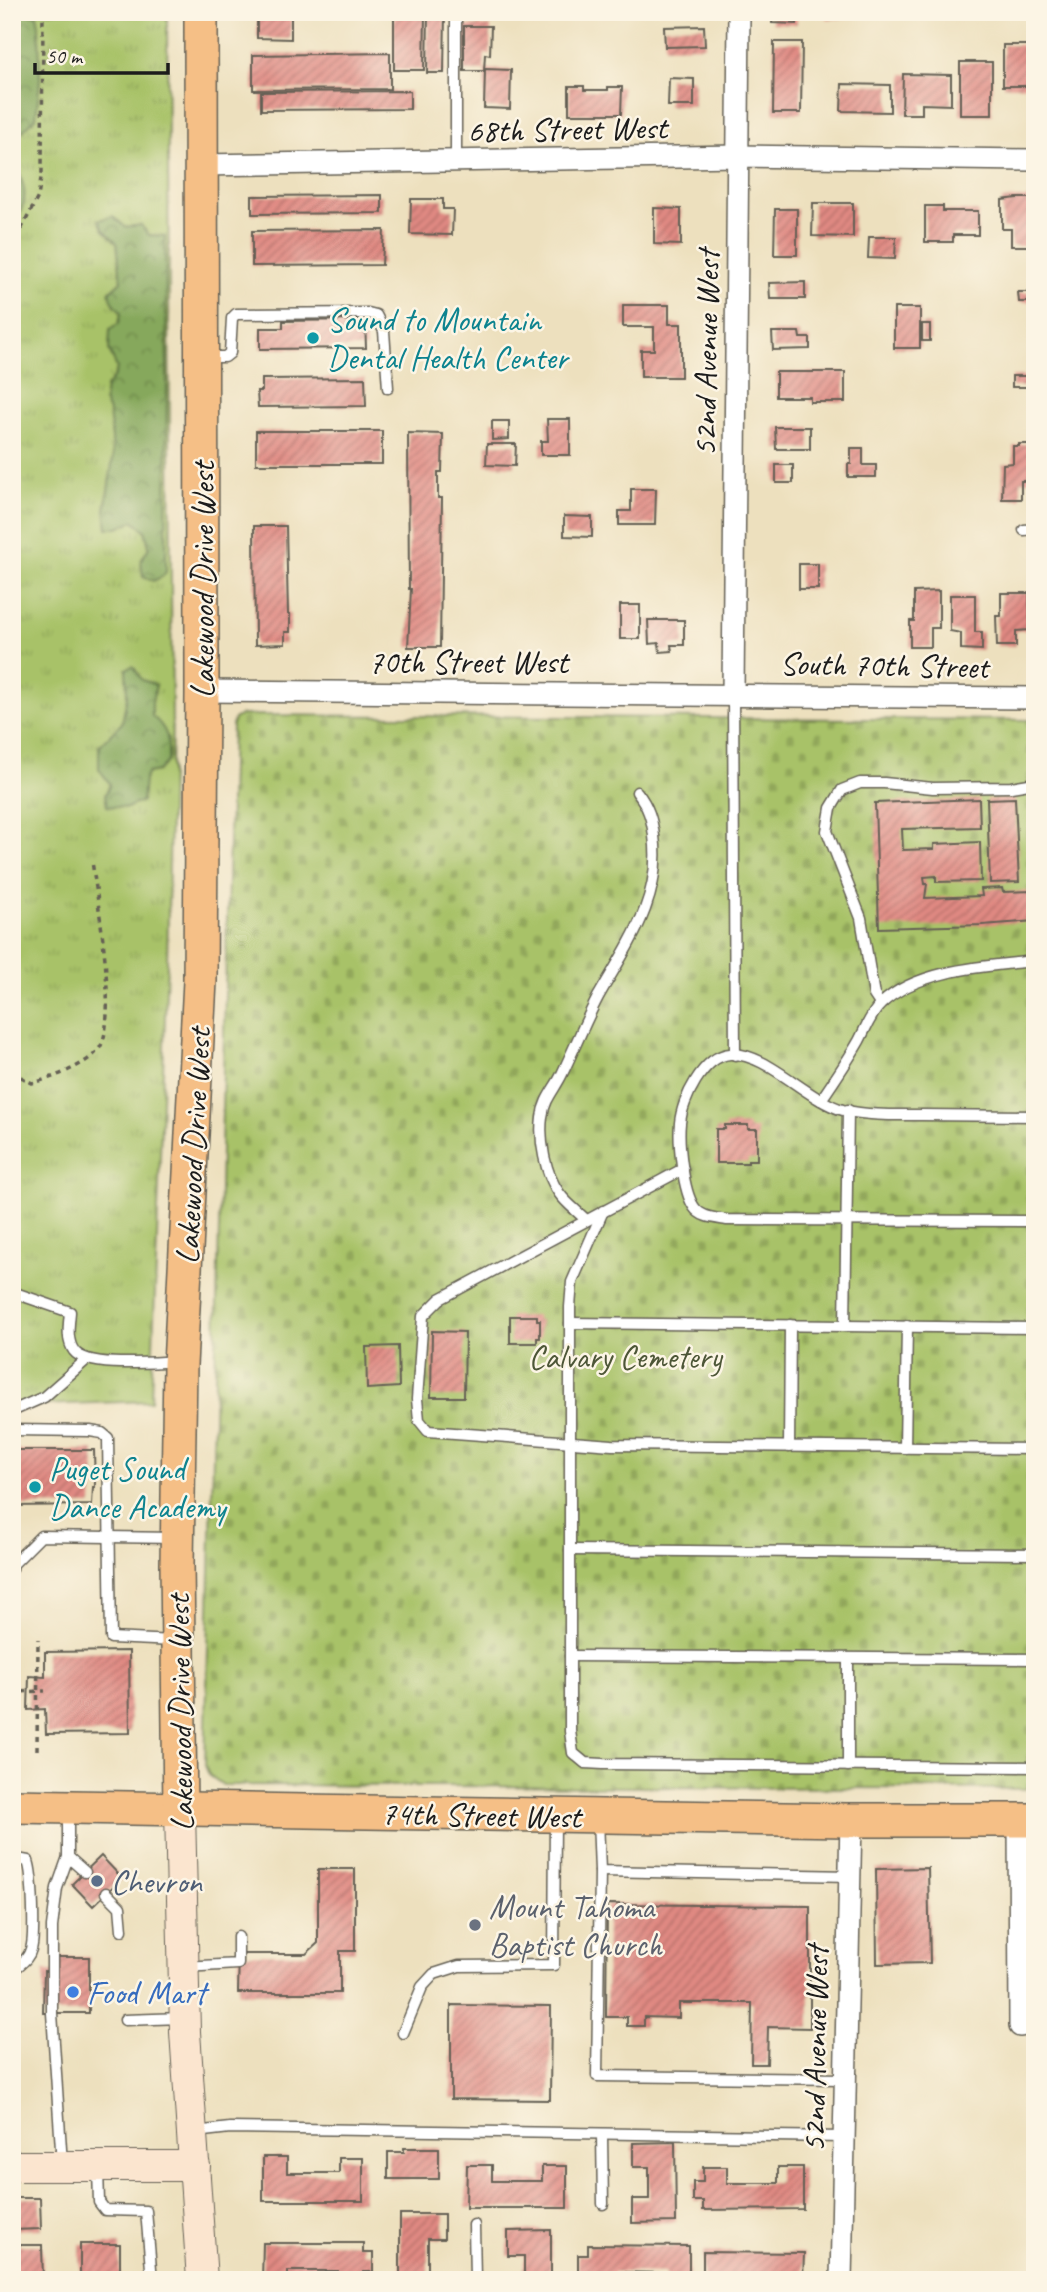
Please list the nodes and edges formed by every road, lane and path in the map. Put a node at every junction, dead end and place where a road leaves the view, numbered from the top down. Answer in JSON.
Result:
{"nodes":[{"id":1,"x":43,"y":12,"type":"edge"},
{"id":2,"x":201,"y":12,"type":"edge"},
{"id":3,"x":456,"y":12,"type":"edge"},
{"id":4,"x":739,"y":12,"type":"edge"},
{"id":5,"x":738,"y":156,"type":"junction"},
{"id":6,"x":1035,"y":160,"type":"edge"},
{"id":7,"x":456,"y":161,"type":"junction"},
{"id":8,"x":200,"y":165,"type":"junction"},
{"id":9,"x":12,"y":247,"type":"edge"},
{"id":10,"x":202,"y":357,"type":"junction"},
{"id":11,"x":388,"y":388,"type":"dead end"},
{"id":12,"x":12,"y":443,"type":"edge"},
{"id":13,"x":12,"y":530,"type":"edge"},
{"id":14,"x":202,"y":691,"type":"junction"},
{"id":15,"x":733,"y":694,"type":"junction"},
{"id":16,"x":1035,"y":698,"type":"edge"},
{"id":17,"x":1035,"y":783,"type":"edge"},
{"id":18,"x":637,"y":792,"type":"dead end"},
{"id":19,"x":92,"y":861,"type":"dead end"},
{"id":20,"x":1035,"y":961,"type":"edge"},
{"id":21,"x":880,"y":1004,"type":"junction"},
{"id":22,"x":735,"y":1055,"type":"junction"},
{"id":23,"x":12,"y":1072,"type":"edge"},
{"id":24,"x":821,"y":1100,"type":"junction"},
{"id":25,"x":848,"y":1111,"type":"junction"},
{"id":26,"x":1035,"y":1116,"type":"edge"},
{"id":27,"x":683,"y":1168,"type":"junction"},
{"id":28,"x":603,"y":1211,"type":"junction"},
{"id":29,"x":585,"y":1219,"type":"junction"},
{"id":30,"x":846,"y":1221,"type":"junction"},
{"id":31,"x":1035,"y":1221,"type":"edge"},
{"id":32,"x":12,"y":1292,"type":"edge"},
{"id":33,"x":570,"y":1323,"type":"junction"},
{"id":34,"x":790,"y":1325,"type":"junction"},
{"id":35,"x":845,"y":1326,"type":"junction"},
{"id":36,"x":907,"y":1326,"type":"junction"},
{"id":37,"x":1035,"y":1328,"type":"edge"},
{"id":38,"x":86,"y":1360,"type":"junction"},
{"id":39,"x":180,"y":1361,"type":"junction"},
{"id":40,"x":13,"y":1412,"type":"edge"},
{"id":41,"x":12,"y":1430,"type":"edge"},
{"id":42,"x":570,"y":1443,"type":"junction"},
{"id":43,"x":789,"y":1447,"type":"junction"},
{"id":44,"x":905,"y":1448,"type":"junction"},
{"id":45,"x":1035,"y":1449,"type":"edge"},
{"id":46,"x":110,"y":1537,"type":"junction"},
{"id":47,"x":177,"y":1538,"type":"junction"},
{"id":48,"x":570,"y":1550,"type":"junction"},
{"id":49,"x":1035,"y":1554,"type":"edge"},
{"id":50,"x":12,"y":1569,"type":"edge"},
{"id":51,"x":38,"y":1639,"type":"dead end"},
{"id":52,"x":177,"y":1641,"type":"junction"},
{"id":53,"x":570,"y":1656,"type":"junction"},
{"id":54,"x":848,"y":1658,"type":"junction"},
{"id":55,"x":1035,"y":1659,"type":"edge"},
{"id":56,"x":12,"y":1692,"type":"edge"},
{"id":57,"x":37,"y":1692,"type":"junction"},
{"id":58,"x":45,"y":1692,"type":"dead end"},
{"id":59,"x":37,"y":1750,"type":"dead end"},
{"id":60,"x":848,"y":1766,"type":"junction"},
{"id":61,"x":1035,"y":1767,"type":"edge"},
{"id":62,"x":12,"y":1806,"type":"edge"},
{"id":63,"x":68,"y":1807,"type":"junction"},
{"id":64,"x":180,"y":1810,"type":"junction"},
{"id":65,"x":555,"y":1815,"type":"junction"},
{"id":66,"x":598,"y":1816,"type":"junction"},
{"id":67,"x":851,"y":1820,"type":"junction"},
{"id":68,"x":1027,"y":1820,"type":"edge"},
{"id":69,"x":12,"y":1857,"type":"edge"},
{"id":70,"x":68,"y":1857,"type":"junction"},
{"id":71,"x":85,"y":1871,"type":"dead end"},
{"id":72,"x":600,"y":1871,"type":"junction"},
{"id":73,"x":850,"y":1876,"type":"junction"},
{"id":74,"x":106,"y":1893,"type":"dead end"},
{"id":75,"x":122,"y":1930,"type":"dead end"},
{"id":76,"x":238,"y":1937,"type":"dead end"},
{"id":77,"x":18,"y":1966,"type":"dead end"},
{"id":78,"x":184,"y":1966,"type":"junction"},
{"id":79,"x":185,"y":2017,"type":"junction"},
{"id":80,"x":125,"y":2020,"type":"dead end"},
{"id":81,"x":1020,"y":2026,"type":"dead end"},
{"id":82,"x":12,"y":2030,"type":"edge"},
{"id":83,"x":19,"y":2030,"type":"dead end"},
{"id":84,"x":403,"y":2033,"type":"dead end"},
{"id":85,"x":845,"y":2079,"type":"junction"},
{"id":86,"x":192,"y":2132,"type":"junction"},
{"id":87,"x":602,"y":2135,"type":"junction"},
{"id":88,"x":844,"y":2137,"type":"junction"},
{"id":89,"x":195,"y":2165,"type":"junction"},
{"id":90,"x":12,"y":2166,"type":"edge"},
{"id":91,"x":62,"y":2166,"type":"junction"},
{"id":92,"x":98,"y":2166,"type":"junction"},
{"id":93,"x":603,"y":2204,"type":"dead end"},
{"id":94,"x":474,"y":2225,"type":"dead end"},
{"id":95,"x":152,"y":2280,"type":"edge"},
{"id":96,"x":202,"y":2280,"type":"edge"},
{"id":97,"x":475,"y":2280,"type":"edge"},
{"id":98,"x":841,"y":2280,"type":"edge"}],
"edges":[{"from":1,"to":9,"type":"path"},
{"from":2,"to":8,"type":"main road","name":"Lakewood Drive West"},
{"from":3,"to":7,"type":"lane"},
{"from":4,"to":5,"type":"street","name":"52nd Avenue West"},
{"from":5,"to":6,"type":"street","name":"68th Street West"},
{"from":5,"to":7,"type":"street","name":"68th Street West"},
{"from":5,"to":15,"type":"street","name":"52nd Avenue West"},
{"from":7,"to":8,"type":"street","name":"68th Street West"},
{"from":8,"to":10,"type":"main road","name":"Lakewood Drive West"},
{"from":10,"to":11,"type":"lane"},
{"from":10,"to":14,"type":"main road","name":"Lakewood Drive West"},
{"from":12,"to":13,"type":"path"},
{"from":14,"to":15,"type":"street","name":"70th Street West"},
{"from":14,"to":39,"type":"main road","name":"Lakewood Drive West"},
{"from":15,"to":16,"type":"street","name":"South 70th Street"},
{"from":15,"to":22,"type":"lane"},
{"from":17,"to":21,"type":"lane"},
{"from":18,"to":29,"type":"lane"},
{"from":19,"to":23,"type":"path"},
{"from":20,"to":21,"type":"lane"},
{"from":21,"to":24,"type":"lane"},
{"from":22,"to":24,"type":"lane"},
{"from":22,"to":27,"type":"lane"},
{"from":24,"to":25,"type":"lane"},
{"from":25,"to":26,"type":"lane"},
{"from":25,"to":30,"type":"lane"},
{"from":27,"to":28,"type":"lane"},
{"from":27,"to":30,"type":"lane"},
{"from":28,"to":29,"type":"lane"},
{"from":28,"to":33,"type":"lane"},
{"from":29,"to":42,"type":"lane"},
{"from":30,"to":31,"type":"lane"},
{"from":30,"to":35,"type":"lane"},
{"from":32,"to":38,"type":"lane"},
{"from":33,"to":34,"type":"lane"},
{"from":33,"to":42,"type":"lane"},
{"from":34,"to":35,"type":"lane"},
{"from":34,"to":43,"type":"lane"},
{"from":35,"to":36,"type":"lane"},
{"from":36,"to":37,"type":"lane"},
{"from":36,"to":44,"type":"lane"},
{"from":38,"to":39,"type":"lane"},
{"from":38,"to":40,"type":"lane"},
{"from":39,"to":47,"type":"main road","name":"Lakewood Drive West"},
{"from":41,"to":46,"type":"lane"},
{"from":42,"to":43,"type":"lane"},
{"from":42,"to":48,"type":"lane"},
{"from":43,"to":44,"type":"lane"},
{"from":44,"to":45,"type":"lane"},
{"from":46,"to":47,"type":"lane"},
{"from":46,"to":50,"type":"lane"},
{"from":46,"to":52,"type":"lane"},
{"from":47,"to":52,"type":"main road","name":"Lakewood Drive West"},
{"from":48,"to":49,"type":"lane"},
{"from":48,"to":53,"type":"lane"},
{"from":51,"to":57,"type":"path"},
{"from":52,"to":64,"type":"main road","name":"Lakewood Drive West"},
{"from":53,"to":54,"type":"lane"},
{"from":53,"to":60,"type":"lane"},
{"from":54,"to":55,"type":"lane"},
{"from":54,"to":60,"type":"lane"},
{"from":56,"to":57,"type":"path"},
{"from":57,"to":58,"type":"path"},
{"from":57,"to":59,"type":"path"},
{"from":60,"to":61,"type":"lane"},
{"from":62,"to":63,"type":"main road","name":"74th Street West"},
{"from":63,"to":64,"type":"main road","name":"74th Street West"},
{"from":63,"to":70,"type":"lane"},
{"from":64,"to":65,"type":"main road","name":"74th Street West"},
{"from":64,"to":78,"type":"main road","name":"Lakewood Drive West"},
{"from":65,"to":66,"type":"main road","name":"74th Street West"},
{"from":65,"to":84,"type":"lane"},
{"from":66,"to":67,"type":"main road","name":"74th Street West"},
{"from":66,"to":72,"type":"lane"},
{"from":67,"to":68,"type":"main road","name":"74th Street West"},
{"from":67,"to":73,"type":"street","name":"52nd Avenue West"},
{"from":68,"to":81,"type":"street"},
{"from":69,"to":77,"type":"lane"},
{"from":70,"to":71,"type":"lane"},
{"from":70,"to":91,"type":"lane"},
{"from":72,"to":73,"type":"lane"},
{"from":72,"to":85,"type":"lane"},
{"from":73,"to":85,"type":"street","name":"52nd Avenue West"},
{"from":74,"to":75,"type":"lane"},
{"from":76,"to":78,"type":"lane"},
{"from":78,"to":79,"type":"main road","name":"Lakewood Drive West"},
{"from":79,"to":80,"type":"lane"},
{"from":79,"to":86,"type":"main road","name":"Lakewood Drive West"},
{"from":82,"to":83,"type":"path"},
{"from":85,"to":88,"type":"street","name":"52nd Avenue West"},
{"from":86,"to":87,"type":"lane"},
{"from":86,"to":89,"type":"main road","name":"Lakewood Drive West"},
{"from":87,"to":88,"type":"lane"},
{"from":87,"to":93,"type":"lane"},
{"from":88,"to":98,"type":"street","name":"52nd Avenue West"},
{"from":89,"to":92,"type":"main road"},
{"from":89,"to":96,"type":"main road","name":"Lakewood Drive West"},
{"from":90,"to":91,"type":"main road"},
{"from":91,"to":92,"type":"main road"},
{"from":92,"to":95,"type":"lane"},
{"from":94,"to":97,"type":"lane"}]}
